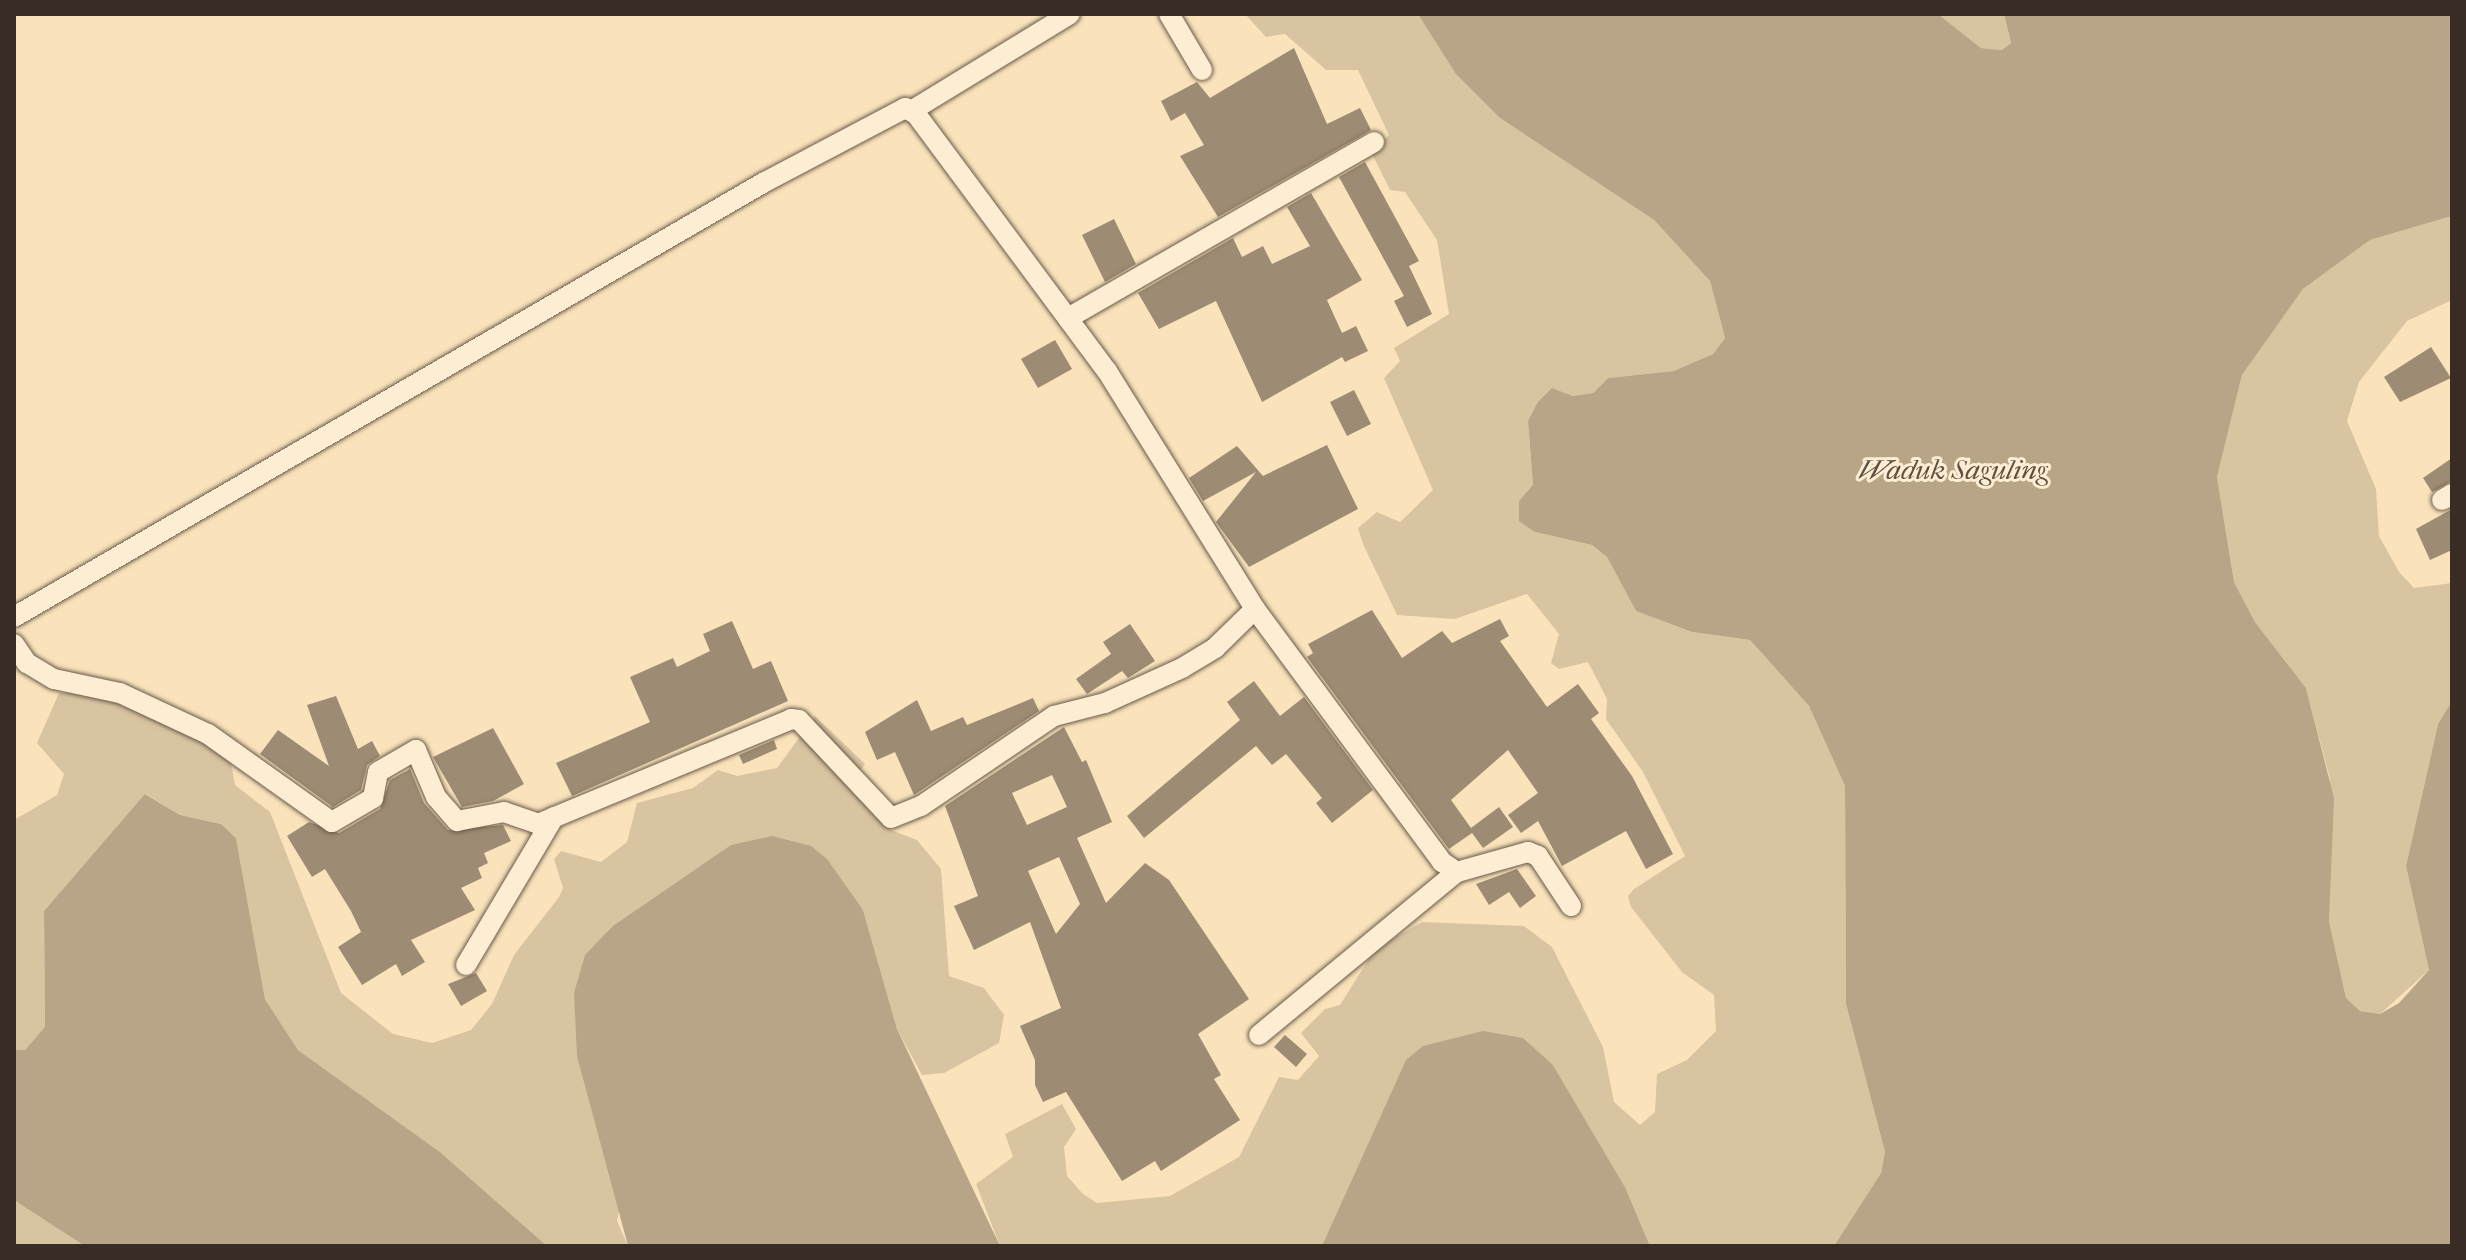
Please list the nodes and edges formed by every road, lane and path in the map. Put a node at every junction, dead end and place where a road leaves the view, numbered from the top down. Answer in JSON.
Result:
{"nodes":[{"id":1,"x":1070,"y":14,"type":"edge"},
{"id":2,"x":1169,"y":14,"type":"edge"},
{"id":3,"x":1202,"y":70,"type":"dead end"},
{"id":4,"x":911,"y":111,"type":"junction"},
{"id":5,"x":1374,"y":142,"type":"dead end"},
{"id":6,"x":1068,"y":318,"type":"junction"},
{"id":7,"x":1255,"y":609,"type":"junction"},
{"id":8,"x":14,"y":617,"type":"edge"},
{"id":9,"x":14,"y":644,"type":"edge"},
{"id":10,"x":554,"y":817,"type":"junction"},
{"id":11,"x":1457,"y":872,"type":"junction"},
{"id":12,"x":1571,"y":906,"type":"dead end"},
{"id":13,"x":466,"y":965,"type":"dead end"},
{"id":14,"x":1259,"y":1035,"type":"dead end"}],
"edges":[{"from":1,"to":4,"type":"street"},
{"from":2,"to":3,"type":"street"},
{"from":4,"to":6,"type":"street"},
{"from":4,"to":8,"type":"street"},
{"from":5,"to":6,"type":"street"},
{"from":6,"to":7,"type":"street"},
{"from":7,"to":10,"type":"street"},
{"from":7,"to":11,"type":"street"},
{"from":9,"to":10,"type":"street"},
{"from":10,"to":13,"type":"street"},
{"from":11,"to":12,"type":"street"},
{"from":11,"to":14,"type":"street"}]}
